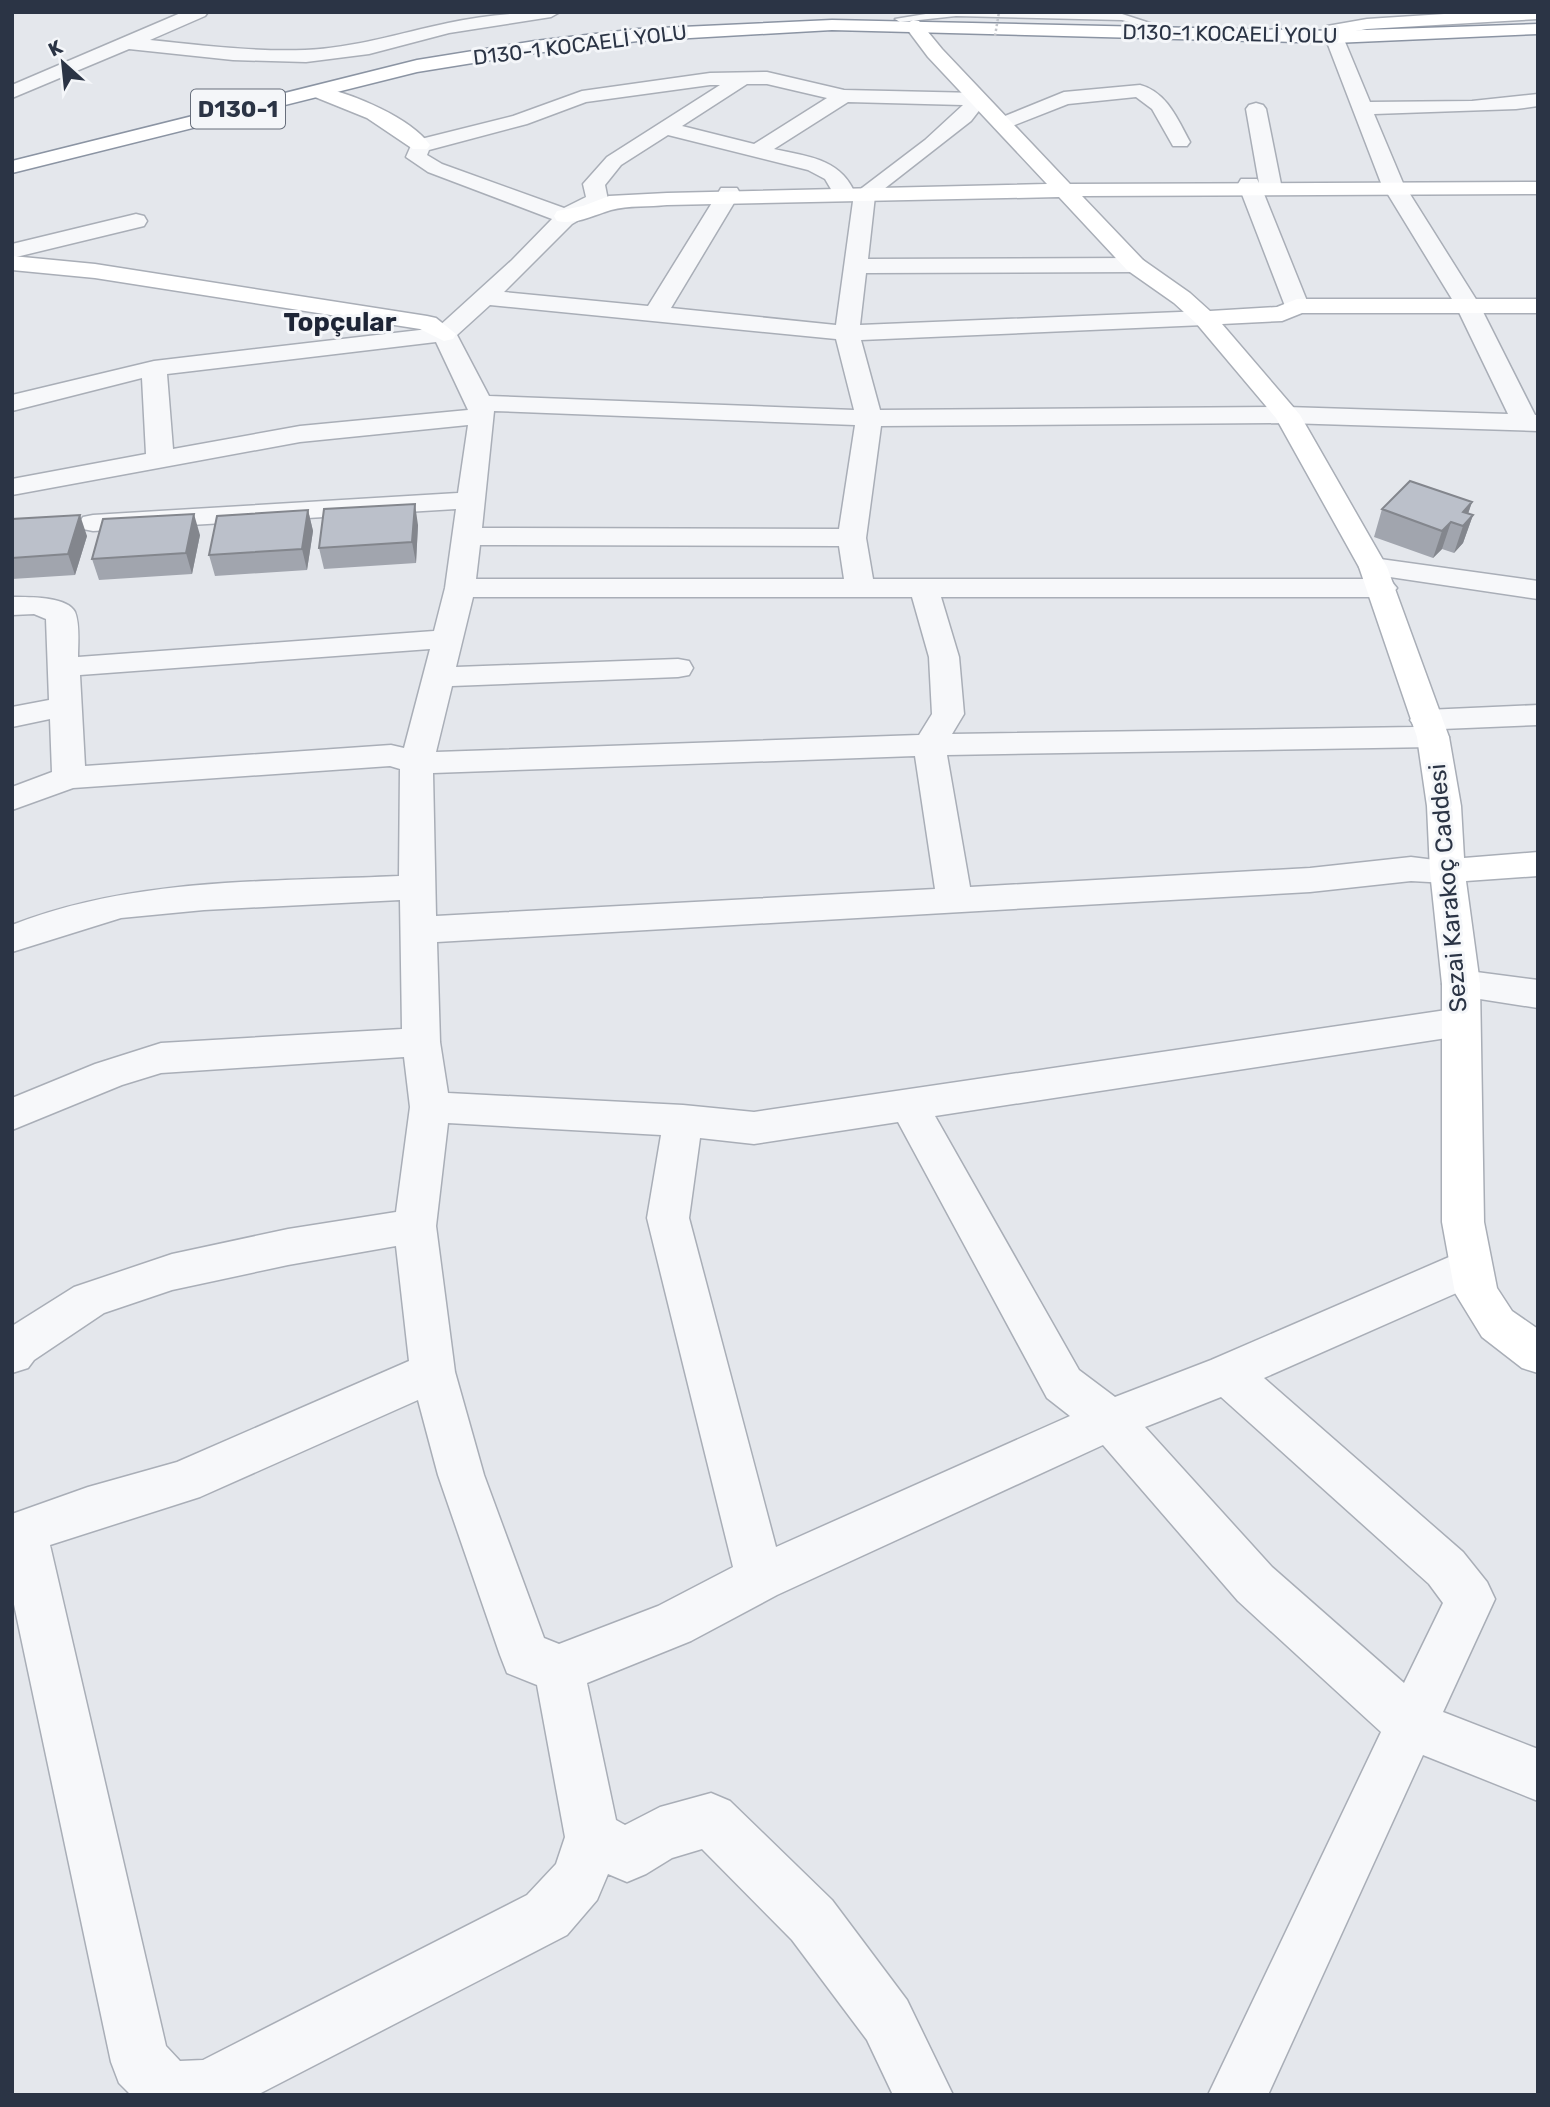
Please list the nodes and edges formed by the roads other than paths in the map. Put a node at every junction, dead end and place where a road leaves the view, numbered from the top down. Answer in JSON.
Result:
{"nodes":[{"id":1,"x":199,"y":12,"type":"edge"},
{"id":2,"x":551,"y":12,"type":"edge"},
{"id":3,"x":1538,"y":14,"type":"edge"},
{"id":4,"x":1538,"y":21,"type":"edge"},
{"id":5,"x":907,"y":22,"type":"junction"},
{"id":6,"x":1538,"y":29,"type":"edge"},
{"id":7,"x":1333,"y":34,"type":"junction"},
{"id":8,"x":128,"y":43,"type":"junction"},
{"id":9,"x":745,"y":77,"type":"junction"},
{"id":10,"x":358,"y":79,"type":"junction"},
{"id":11,"x":12,"y":92,"type":"edge"},
{"id":12,"x":322,"y":93,"type":"junction"},
{"id":13,"x":844,"y":96,"type":"junction"},
{"id":14,"x":978,"y":99,"type":"junction"},
{"id":15,"x":1538,"y":100,"type":"edge"},
{"id":16,"x":190,"y":108,"type":"junction"},
{"id":17,"x":1362,"y":108,"type":"junction"},
{"id":18,"x":1256,"y":109,"type":"dead end"},
{"id":19,"x":1002,"y":124,"type":"junction"},
{"id":20,"x":667,"y":129,"type":"junction"},
{"id":21,"x":110,"y":135,"type":"junction"},
{"id":22,"x":1180,"y":142,"type":"dead end"},
{"id":23,"x":419,"y":145,"type":"junction"},
{"id":24,"x":12,"y":147,"type":"edge"},
{"id":25,"x":758,"y":150,"type":"junction"},
{"id":26,"x":12,"y":154,"type":"edge"},
{"id":27,"x":12,"y":167,"type":"edge"},
{"id":28,"x":12,"y":177,"type":"edge"},
{"id":29,"x":1537,"y":185,"type":"edge"},
{"id":30,"x":1393,"y":186,"type":"junction"},
{"id":31,"x":1260,"y":187,"type":"junction"},
{"id":32,"x":1062,"y":188,"type":"junction"},
{"id":33,"x":858,"y":192,"type":"junction"},
{"id":34,"x":728,"y":196,"type":"junction"},
{"id":35,"x":581,"y":208,"type":"junction"},
{"id":36,"x":136,"y":221,"type":"dead end"},
{"id":37,"x":12,"y":251,"type":"edge"},
{"id":38,"x":12,"y":263,"type":"edge"},
{"id":39,"x":1135,"y":265,"type":"junction"},
{"id":40,"x":857,"y":266,"type":"junction"},
{"id":41,"x":483,"y":298,"type":"junction"},
{"id":42,"x":1467,"y":304,"type":"junction"},
{"id":43,"x":1297,"y":306,"type":"junction"},
{"id":44,"x":1538,"y":306,"type":"edge"},
{"id":45,"x":654,"y":316,"type":"junction"},
{"id":46,"x":1204,"y":318,"type":"junction"},
{"id":47,"x":847,"y":333,"type":"junction"},
{"id":48,"x":444,"y":334,"type":"junction"},
{"id":49,"x":155,"y":368,"type":"junction"},
{"id":50,"x":12,"y":403,"type":"edge"},
{"id":51,"x":481,"y":409,"type":"junction"},
{"id":52,"x":1286,"y":415,"type":"junction"},
{"id":53,"x":869,"y":418,"type":"junction"},
{"id":54,"x":1531,"y":423,"type":"edge"},
{"id":55,"x":160,"y":461,"type":"junction"},
{"id":56,"x":12,"y":486,"type":"edge"},
{"id":57,"x":470,"y":518,"type":"junction"},
{"id":58,"x":93,"y":523,"type":"dead end"},
{"id":59,"x":852,"y":538,"type":"junction"},
{"id":60,"x":1377,"y":578,"type":"junction"},
{"id":61,"x":460,"y":588,"type":"junction"},
{"id":62,"x":860,"y":589,"type":"junction"},
{"id":63,"x":924,"y":589,"type":"junction"},
{"id":64,"x":1538,"y":590,"type":"edge"},
{"id":65,"x":12,"y":606,"type":"edge"},
{"id":66,"x":447,"y":639,"type":"junction"},
{"id":67,"x":64,"y":667,"type":"junction"},
{"id":68,"x":678,"y":668,"type":"dead end"},
{"id":69,"x":438,"y":677,"type":"junction"},
{"id":70,"x":66,"y":706,"type":"junction"},
{"id":71,"x":1538,"y":715,"type":"edge"},
{"id":72,"x":12,"y":718,"type":"edge"},
{"id":73,"x":1430,"y":728,"type":"junction"},
{"id":74,"x":929,"y":745,"type":"junction"},
{"id":75,"x":417,"y":763,"type":"junction"},
{"id":76,"x":69,"y":778,"type":"junction"},
{"id":77,"x":12,"y":799,"type":"edge"},
{"id":78,"x":1538,"y":864,"type":"edge"},
{"id":79,"x":1447,"y":871,"type":"junction"},
{"id":80,"x":419,"y":887,"type":"junction"},
{"id":81,"x":955,"y":900,"type":"junction"},
{"id":82,"x":419,"y":930,"type":"junction"},
{"id":83,"x":12,"y":939,"type":"edge"},
{"id":84,"x":1461,"y":984,"type":"junction"},
{"id":85,"x":1538,"y":994,"type":"edge"},
{"id":86,"x":1460,"y":1022,"type":"junction"},
{"id":87,"x":421,"y":1042,"type":"junction"},
{"id":88,"x":908,"y":1103,"type":"junction"},
{"id":89,"x":430,"y":1107,"type":"junction"},
{"id":90,"x":12,"y":1115,"type":"edge"},
{"id":91,"x":683,"y":1121,"type":"junction"},
{"id":92,"x":415,"y":1226,"type":"junction"},
{"id":93,"x":1471,"y":1267,"type":"junction"},
{"id":94,"x":12,"y":1354,"type":"edge"},
{"id":95,"x":1538,"y":1354,"type":"edge"},
{"id":96,"x":433,"y":1372,"type":"junction"},
{"id":97,"x":1227,"y":1374,"type":"junction"},
{"id":98,"x":1110,"y":1420,"type":"junction"},
{"id":99,"x":18,"y":1517,"type":"edge"},
{"id":100,"x":760,"y":1578,"type":"junction"},
{"id":101,"x":559,"y":1670,"type":"junction"},
{"id":102,"x":1412,"y":1725,"type":"junction"},
{"id":103,"x":1538,"y":1775,"type":"edge"},
{"id":104,"x":592,"y":1837,"type":"junction"},
{"id":105,"x":924,"y":2095,"type":"edge"},
{"id":106,"x":1237,"y":2095,"type":"edge"}],
"edges":[{"from":1,"to":8,"type":"street"},
{"from":2,"to":8,"type":"street"},
{"from":3,"to":7,"type":"main road"},
{"from":4,"to":7,"type":"main road","number":"D130-1"},
{"from":5,"to":7,"type":"main road","name":"D130-1 KOCAELİ YOLU","number":"D130-1"},
{"from":5,"to":7,"type":"main road","number":"D130-1"},
{"from":5,"to":10,"type":"main road","name":"D130-1 KOCAELİ YOLU","number":"D130-1"},
{"from":5,"to":14,"type":"main road","name":"Sezai Karakoç Caddesi"},
{"from":5,"to":16,"type":"main road","number":"D130-1"},
{"from":6,"to":7,"type":"main road","name":"D130-1 KOCAELİ YOLU","number":"D130-1"},
{"from":7,"to":17,"type":"street"},
{"from":8,"to":11,"type":"street"},
{"from":9,"to":13,"type":"street"},
{"from":9,"to":20,"type":"street"},
{"from":9,"to":23,"type":"street"},
{"from":10,"to":12,"type":"main road"},
{"from":10,"to":21,"type":"main road","name":"D130-1 KOCAELİ YOLU","number":"D130-1"},
{"from":12,"to":23,"type":"main road"},
{"from":12,"to":28,"type":"main road"},
{"from":13,"to":14,"type":"street"},
{"from":13,"to":25,"type":"street"},
{"from":14,"to":19,"type":"main road","name":"Sezai Karakoç Caddesi"},
{"from":14,"to":33,"type":"street"},
{"from":15,"to":17,"type":"street"},
{"from":16,"to":21,"type":"main road","number":"D130-1"},
{"from":16,"to":24,"type":"main road"},
{"from":17,"to":30,"type":"street"},
{"from":18,"to":31,"type":"street"},
{"from":19,"to":22,"type":"street"},
{"from":19,"to":32,"type":"main road","name":"Sezai Karakoç Caddesi"},
{"from":20,"to":25,"type":"street"},
{"from":20,"to":35,"type":"street"},
{"from":21,"to":26,"type":"main road","number":"D130-1"},
{"from":21,"to":27,"type":"main road","name":"D130-1 KOCAELİ YOLU","number":"D130-1"},
{"from":23,"to":35,"type":"street"},
{"from":25,"to":33,"type":"street"},
{"from":29,"to":30,"type":"main road"},
{"from":30,"to":31,"type":"main road"},
{"from":30,"to":42,"type":"street"},
{"from":31,"to":32,"type":"main road"},
{"from":31,"to":43,"type":"street"},
{"from":32,"to":33,"type":"main road"},
{"from":32,"to":39,"type":"main road","name":"Sezai Karakoç Caddesi"},
{"from":33,"to":34,"type":"main road"},
{"from":33,"to":40,"type":"street"},
{"from":34,"to":35,"type":"main road"},
{"from":34,"to":35,"type":"main road"},
{"from":34,"to":45,"type":"street"},
{"from":35,"to":41,"type":"street"},
{"from":36,"to":37,"type":"street"},
{"from":38,"to":48,"type":"main road"},
{"from":39,"to":40,"type":"street"},
{"from":39,"to":46,"type":"main road","name":"Sezai Karakoç Caddesi"},
{"from":40,"to":47,"type":"street"},
{"from":41,"to":45,"type":"street"},
{"from":41,"to":48,"type":"street"},
{"from":42,"to":43,"type":"main road"},
{"from":42,"to":44,"type":"main road"},
{"from":42,"to":54,"type":"street"},
{"from":43,"to":46,"type":"main road"},
{"from":45,"to":47,"type":"street"},
{"from":46,"to":47,"type":"street"},
{"from":46,"to":52,"type":"main road","name":"Sezai Karakoç Caddesi"},
{"from":47,"to":53,"type":"street"},
{"from":48,"to":49,"type":"street"},
{"from":48,"to":51,"type":"street"},
{"from":49,"to":50,"type":"street"},
{"from":49,"to":55,"type":"street"},
{"from":51,"to":53,"type":"street"},
{"from":51,"to":55,"type":"street"},
{"from":51,"to":57,"type":"street"},
{"from":52,"to":53,"type":"street"},
{"from":52,"to":54,"type":"street"},
{"from":52,"to":60,"type":"main road","name":"Sezai Karakoç Caddesi"},
{"from":53,"to":59,"type":"street"},
{"from":55,"to":56,"type":"street"},
{"from":57,"to":58,"type":"street"},
{"from":57,"to":59,"type":"street"},
{"from":57,"to":61,"type":"street"},
{"from":59,"to":62,"type":"street"},
{"from":60,"to":63,"type":"street"},
{"from":60,"to":64,"type":"street"},
{"from":60,"to":73,"type":"main road","name":"Sezai Karakoç Caddesi"},
{"from":61,"to":62,"type":"street"},
{"from":61,"to":66,"type":"street"},
{"from":62,"to":63,"type":"street"},
{"from":63,"to":74,"type":"street"},
{"from":65,"to":67,"type":"street"},
{"from":66,"to":67,"type":"street"},
{"from":66,"to":69,"type":"street"},
{"from":67,"to":70,"type":"street"},
{"from":68,"to":69,"type":"street"},
{"from":69,"to":75,"type":"street"},
{"from":70,"to":72,"type":"street"},
{"from":70,"to":76,"type":"street"},
{"from":71,"to":73,"type":"street"},
{"from":73,"to":74,"type":"street"},
{"from":73,"to":79,"type":"main road","name":"Sezai Karakoç Caddesi"},
{"from":74,"to":75,"type":"street"},
{"from":74,"to":81,"type":"street"},
{"from":75,"to":76,"type":"street"},
{"from":75,"to":80,"type":"street"},
{"from":76,"to":77,"type":"street"},
{"from":78,"to":79,"type":"main road"},
{"from":79,"to":81,"type":"street"},
{"from":79,"to":84,"type":"main road","name":"Sezai Karakoç Caddesi"},
{"from":80,"to":82,"type":"street"},
{"from":80,"to":83,"type":"street"},
{"from":81,"to":82,"type":"street"},
{"from":82,"to":87,"type":"street"},
{"from":84,"to":85,"type":"street"},
{"from":84,"to":86,"type":"main road","name":"Sezai Karakoç Caddesi"},
{"from":86,"to":88,"type":"street"},
{"from":86,"to":93,"type":"main road","name":"Sezai Karakoç Caddesi"},
{"from":87,"to":89,"type":"street"},
{"from":87,"to":90,"type":"street"},
{"from":88,"to":91,"type":"street"},
{"from":88,"to":98,"type":"street"},
{"from":89,"to":91,"type":"street"},
{"from":89,"to":92,"type":"street"},
{"from":91,"to":100,"type":"street"},
{"from":92,"to":94,"type":"street"},
{"from":92,"to":96,"type":"street"},
{"from":93,"to":95,"type":"main road","name":"Sezai Karakoç Caddesi"},
{"from":93,"to":97,"type":"street"},
{"from":96,"to":99,"type":"street"},
{"from":96,"to":101,"type":"street"},
{"from":97,"to":98,"type":"street"},
{"from":97,"to":102,"type":"street"},
{"from":98,"to":100,"type":"street"},
{"from":98,"to":102,"type":"street"},
{"from":99,"to":104,"type":"street"},
{"from":100,"to":101,"type":"street"},
{"from":101,"to":104,"type":"street"},
{"from":102,"to":103,"type":"street"},
{"from":102,"to":106,"type":"street"},
{"from":104,"to":105,"type":"street"}]}
